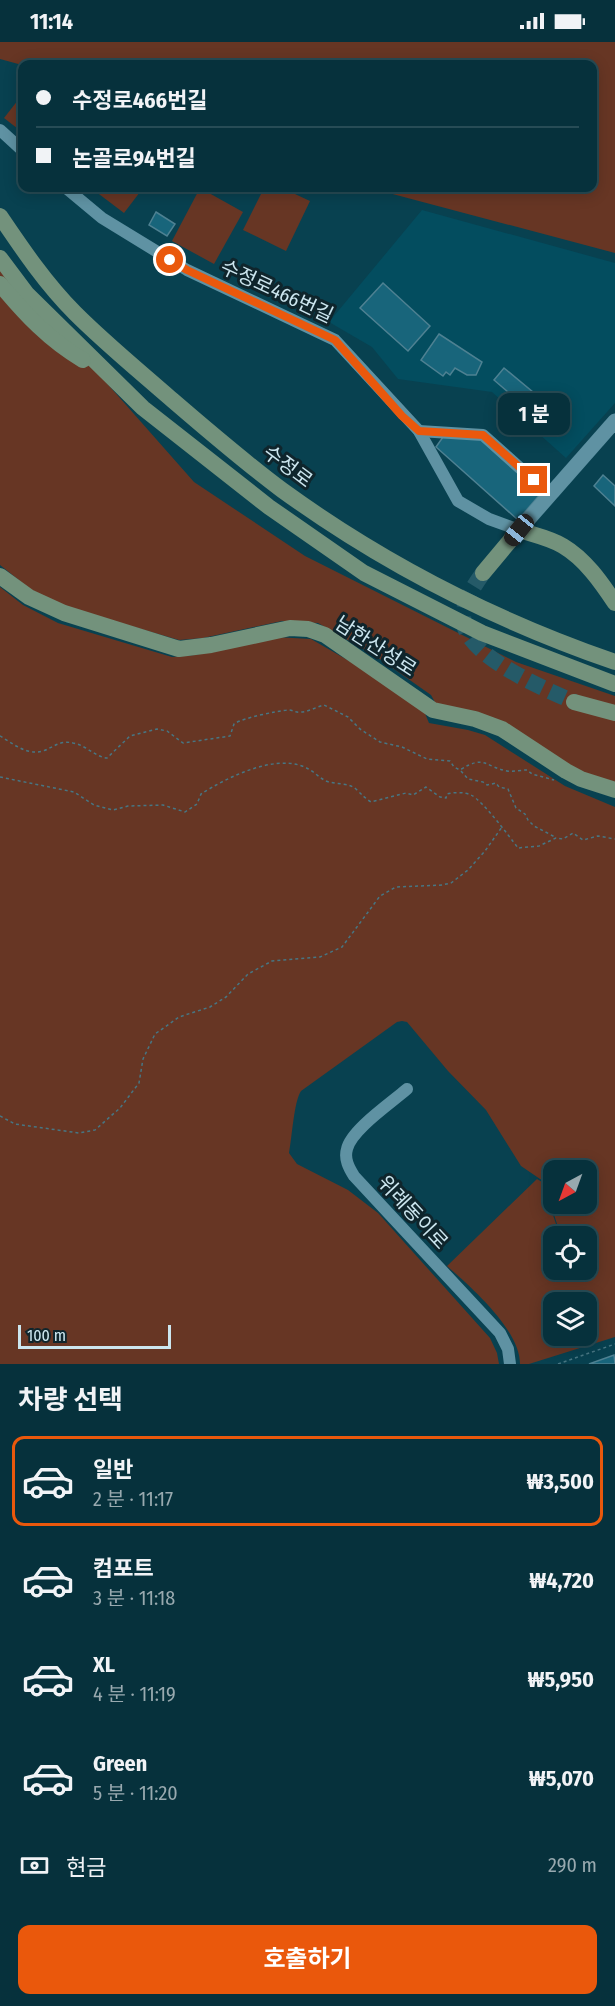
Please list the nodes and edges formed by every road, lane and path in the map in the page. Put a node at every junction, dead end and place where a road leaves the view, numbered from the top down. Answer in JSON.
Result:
{"nodes":[{"id":1,"x":0,"y":130,"type":"edge"},
{"id":2,"x":18,"y":146,"type":"edge"},
{"id":3,"x":71,"y":192,"type":"edge"},
{"id":4,"x":0,"y":216,"type":"edge"},
{"id":5,"x":0,"y":258,"type":"edge"},
{"id":6,"x":0,"y":284,"type":"edge"},
{"id":7,"x":105,"y":373,"type":"junction"},
{"id":8,"x":615,"y":421,"type":"edge"},
{"id":9,"x":419,"y":431,"type":"junction"},
{"id":10,"x":550,"y":495,"type":"junction"},
{"id":11,"x":519,"y":530,"type":"junction"},
{"id":12,"x":483,"y":573,"type":"tunnel mouth"},
{"id":13,"x":0,"y":576,"type":"edge"},
{"id":14,"x":615,"y":603,"type":"edge"},
{"id":15,"x":615,"y":663,"type":"edge"},
{"id":16,"x":615,"y":684,"type":"edge"},
{"id":17,"x":574,"y":702,"type":"tunnel mouth"},
{"id":18,"x":615,"y":713,"type":"edge"},
{"id":19,"x":0,"y":736,"type":"edge"},
{"id":20,"x":460,"y":770,"type":"junction"},
{"id":21,"x":0,"y":777,"type":"edge"},
{"id":22,"x":553,"y":780,"type":"dead end"},
{"id":23,"x":615,"y":790,"type":"edge"},
{"id":24,"x":502,"y":827,"type":"junction"},
{"id":25,"x":556,"y":838,"type":"junction"},
{"id":26,"x":615,"y":838,"type":"edge"},
{"id":27,"x":407,"y":1089,"type":"dead end"},
{"id":28,"x":0,"y":1116,"type":"edge"},
{"id":29,"x":615,"y":1344,"type":"edge"},
{"id":30,"x":510,"y":1364,"type":"edge"},
{"id":31,"x":558,"y":1364,"type":"edge"}],
"edges":[{"from":1,"to":2,"type":"street"},
{"from":3,"to":9,"type":"street","name":"수정로466번길"},
{"from":4,"to":15,"type":"main road","name":"수정로"},
{"from":5,"to":7,"type":"main road"},
{"from":6,"to":7,"type":"main road"},
{"from":7,"to":16,"type":"main road"},
{"from":8,"to":10,"type":"street"},
{"from":9,"to":10,"type":"street"},
{"from":9,"to":11,"type":"street","name":"수정로466번길"},
{"from":10,"to":11,"type":"street"},
{"from":11,"to":12,"type":"main road"},
{"from":11,"to":14,"type":"main road"},
{"from":13,"to":23,"type":"main road","name":"남한산성로"},
{"from":17,"to":18,"type":"main road"},
{"from":19,"to":20,"type":"path"},
{"from":20,"to":22,"type":"path"},
{"from":20,"to":25,"type":"path"},
{"from":21,"to":24,"type":"path"},
{"from":24,"to":25,"type":"path"},
{"from":24,"to":28,"type":"path"},
{"from":25,"to":26,"type":"path"},
{"from":27,"to":30,"type":"street","name":"위례동이로"},
{"from":29,"to":31,"type":"path"}]}
